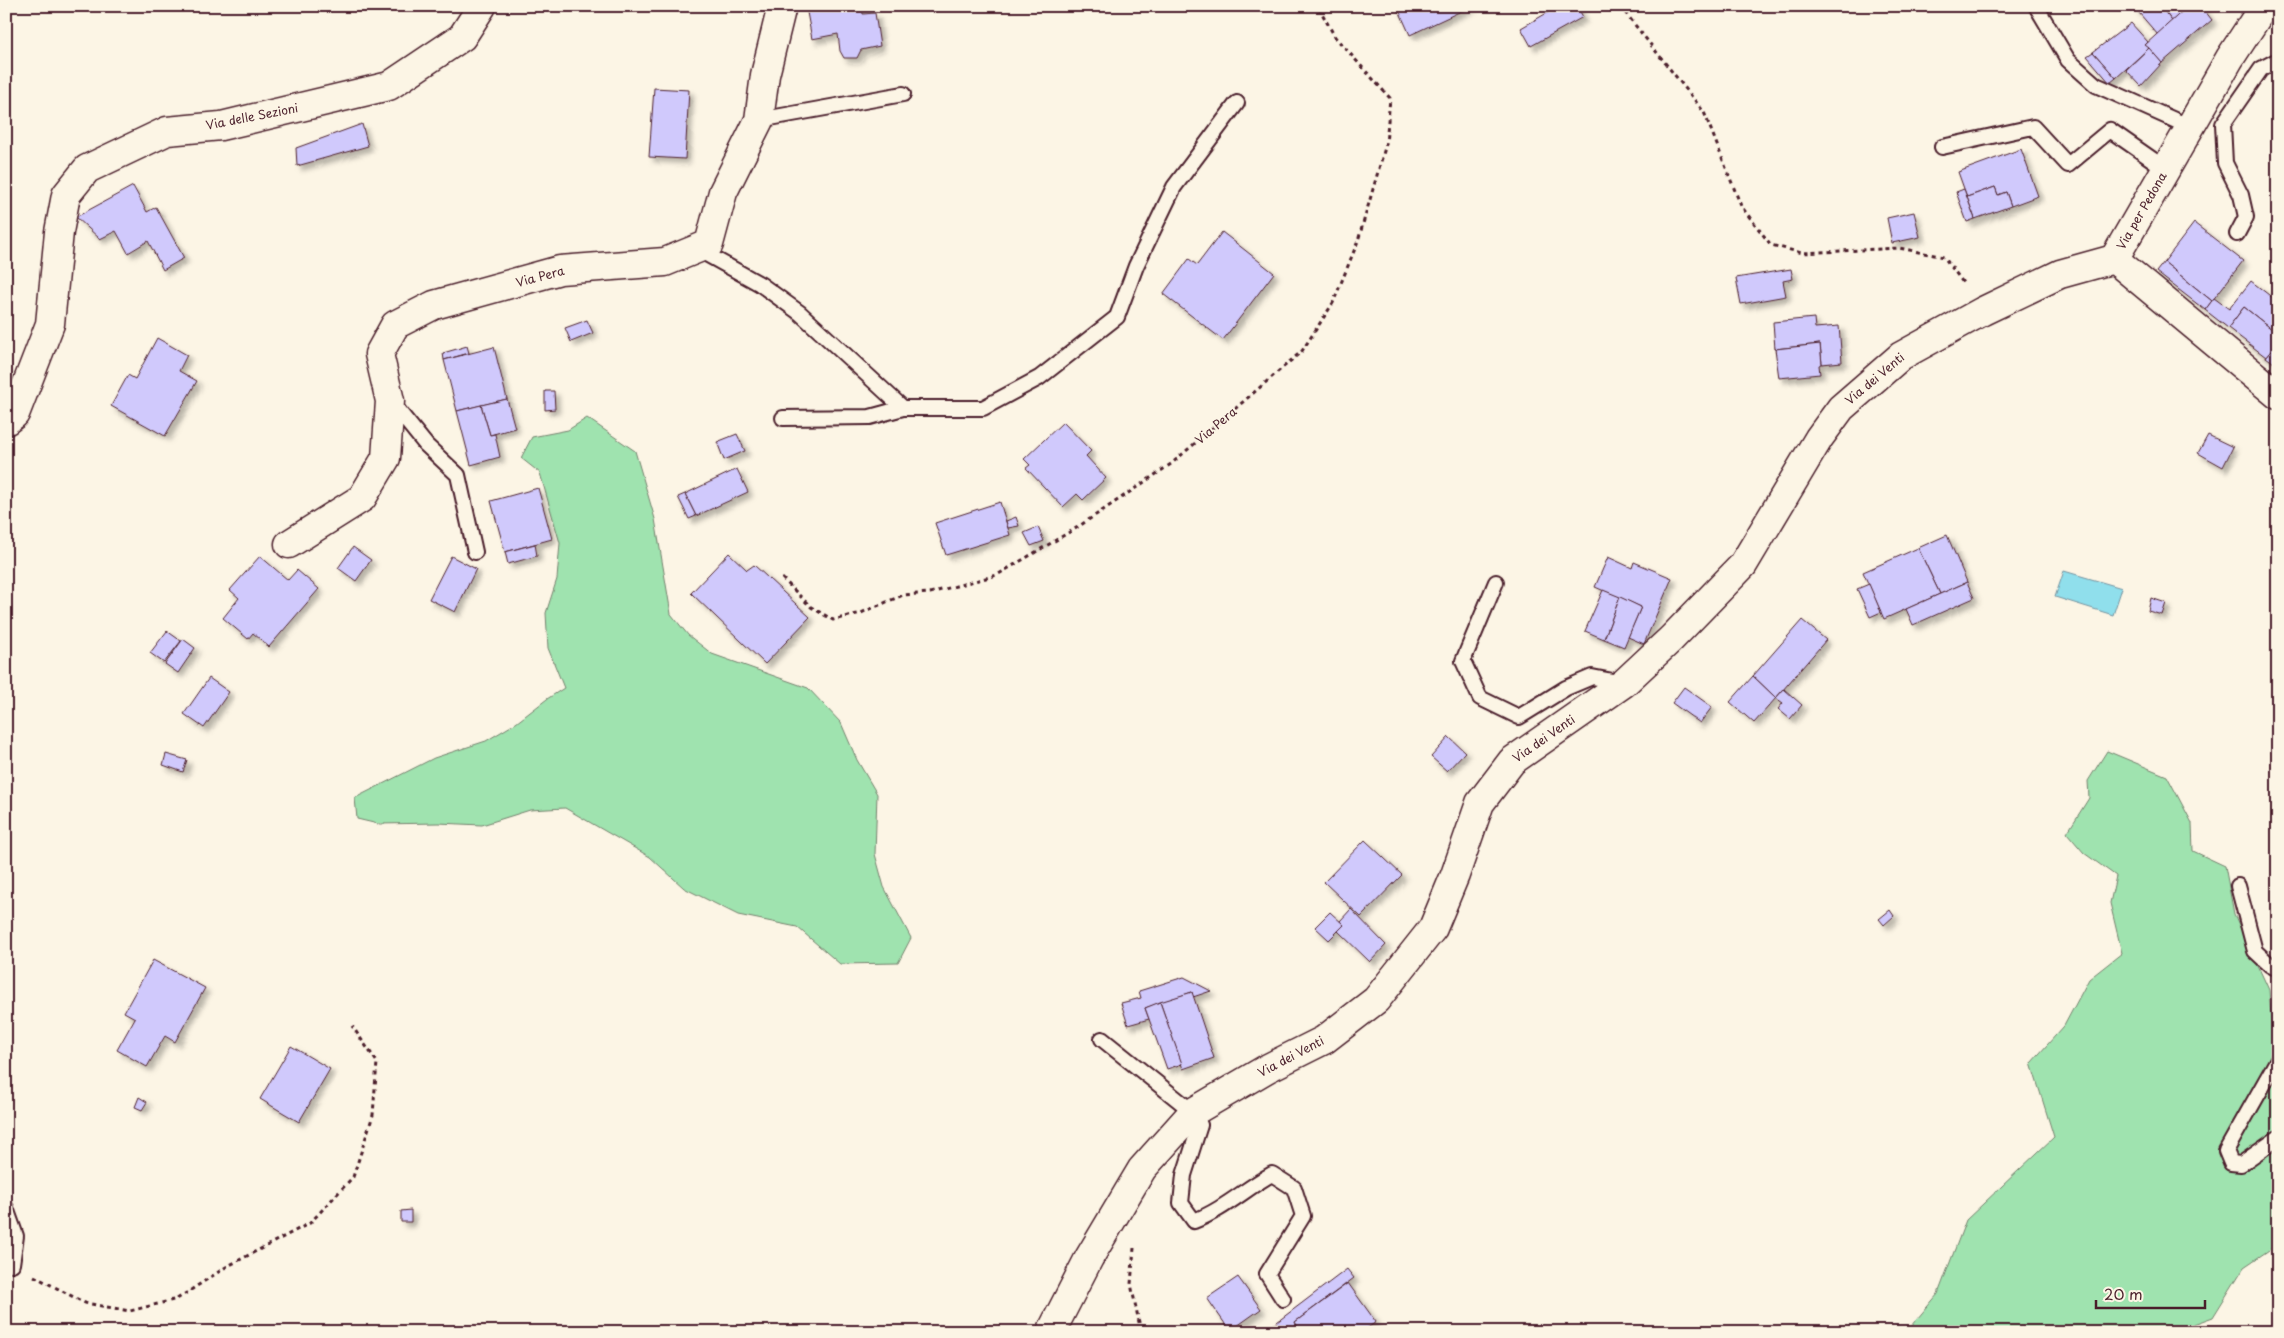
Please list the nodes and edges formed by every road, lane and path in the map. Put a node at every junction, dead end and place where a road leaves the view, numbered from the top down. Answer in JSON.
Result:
{"nodes":[{"id":1,"x":482,"y":6,"type":"edge"},
{"id":2,"x":782,"y":6,"type":"edge"},
{"id":3,"x":1318,"y":6,"type":"edge"},
{"id":4,"x":1620,"y":6,"type":"edge"},
{"id":5,"x":2036,"y":6,"type":"edge"},
{"id":6,"x":2264,"y":6,"type":"edge"},
{"id":7,"x":2275,"y":6,"type":"edge"},
{"id":8,"x":2278,"y":8,"type":"edge"},
{"id":9,"x":2278,"y":60,"type":"edge"},
{"id":10,"x":903,"y":94,"type":"dead end"},
{"id":11,"x":1237,"y":103,"type":"dead end"},
{"id":12,"x":759,"y":120,"type":"junction"},
{"id":13,"x":2190,"y":127,"type":"junction"},
{"id":14,"x":1942,"y":147,"type":"dead end"},
{"id":15,"x":2166,"y":169,"type":"junction"},
{"id":16,"x":2237,"y":234,"type":"dead end"},
{"id":17,"x":697,"y":249,"type":"junction"},
{"id":18,"x":2114,"y":259,"type":"junction"},
{"id":19,"x":1983,"y":311,"type":"junction"},
{"id":20,"x":2278,"y":395,"type":"edge"},
{"id":21,"x":390,"y":401,"type":"junction"},
{"id":22,"x":903,"y":408,"type":"junction"},
{"id":23,"x":783,"y":418,"type":"dead end"},
{"id":24,"x":6,"y":421,"type":"edge"},
{"id":25,"x":289,"y":544,"type":"dead end"},
{"id":26,"x":475,"y":552,"type":"dead end"},
{"id":27,"x":782,"y":578,"type":"dead end"},
{"id":28,"x":1496,"y":582,"type":"dead end"},
{"id":29,"x":1624,"y":684,"type":"junction"},
{"id":30,"x":2238,"y":886,"type":"dead end"},
{"id":31,"x":2278,"y":970,"type":"edge"},
{"id":32,"x":352,"y":1026,"type":"dead end"},
{"id":33,"x":1102,"y":1039,"type":"dead end"},
{"id":34,"x":2278,"y":1059,"type":"edge"},
{"id":35,"x":1193,"y":1112,"type":"junction"},
{"id":36,"x":2278,"y":1138,"type":"edge"},
{"id":37,"x":6,"y":1208,"type":"edge"},
{"id":38,"x":1134,"y":1245,"type":"dead end"},
{"id":39,"x":8,"y":1263,"type":"edge"},
{"id":40,"x":1283,"y":1299,"type":"dead end"},
{"id":41,"x":1051,"y":1332,"type":"edge"},
{"id":42,"x":1141,"y":1332,"type":"edge"}],
"edges":[{"from":1,"to":24,"type":"street","name":"Via delle Sezioni"},
{"from":2,"to":12,"type":"street","name":"Via Pera"},
{"from":3,"to":27,"type":"path","name":"Via Pera"},
{"from":4,"to":19,"type":"path"},
{"from":5,"to":13,"type":"lane"},
{"from":6,"to":13,"type":"street","name":"Via per Pedona"},
{"from":7,"to":8,"type":"lane"},
{"from":9,"to":16,"type":"lane"},
{"from":10,"to":12,"type":"lane"},
{"from":11,"to":22,"type":"lane"},
{"from":12,"to":17,"type":"street","name":"Via Pera"},
{"from":13,"to":15,"type":"street","name":"Via per Pedona"},
{"from":14,"to":15,"type":"lane"},
{"from":15,"to":18,"type":"street","name":"Via per Pedona"},
{"from":17,"to":21,"type":"street","name":"Via Pera"},
{"from":17,"to":22,"type":"lane"},
{"from":18,"to":19,"type":"street","name":"Via dei Venti"},
{"from":18,"to":20,"type":"street","name":"Via per Pedona"},
{"from":19,"to":29,"type":"street","name":"Via dei Venti"},
{"from":21,"to":25,"type":"street","name":"Via Pera"},
{"from":21,"to":26,"type":"lane"},
{"from":22,"to":23,"type":"lane"},
{"from":28,"to":29,"type":"lane"},
{"from":29,"to":35,"type":"street","name":"Via dei Venti"},
{"from":30,"to":31,"type":"lane"},
{"from":32,"to":39,"type":"path"},
{"from":33,"to":35,"type":"lane"},
{"from":34,"to":36,"type":"lane"},
{"from":35,"to":40,"type":"lane"},
{"from":35,"to":41,"type":"street","name":"Via dei Venti"},
{"from":37,"to":39,"type":"lane"},
{"from":38,"to":42,"type":"path"}]}
